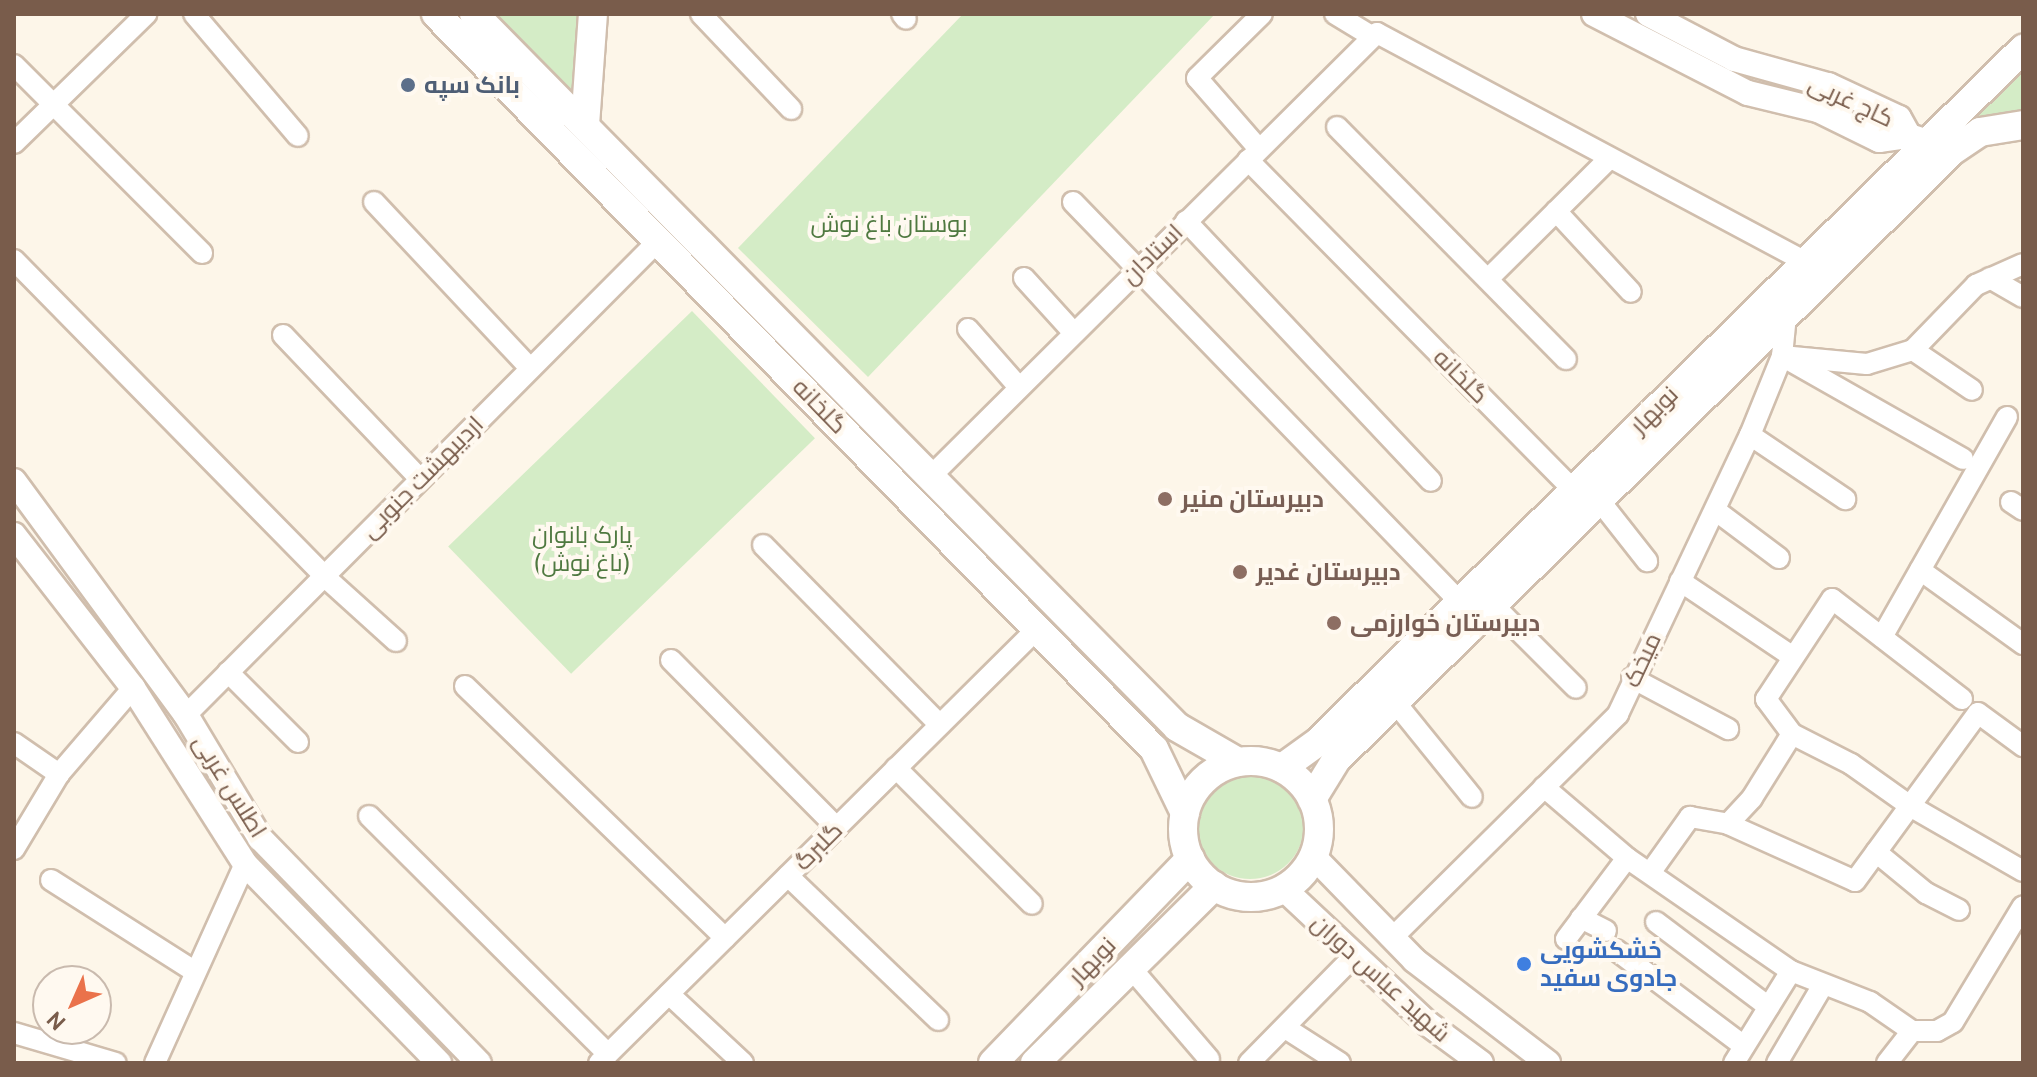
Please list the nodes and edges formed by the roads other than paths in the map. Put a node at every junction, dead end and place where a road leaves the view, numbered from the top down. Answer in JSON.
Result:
{"nodes":[{"id":1,"x":146,"y":14,"type":"edge"},
{"id":2,"x":194,"y":14,"type":"edge"},
{"id":3,"x":436,"y":14,"type":"edge"},
{"id":4,"x":474,"y":14,"type":"edge"},
{"id":5,"x":593,"y":14,"type":"edge"},
{"id":6,"x":701,"y":14,"type":"edge"},
{"id":7,"x":1262,"y":14,"type":"edge"},
{"id":8,"x":1335,"y":14,"type":"edge"},
{"id":9,"x":1594,"y":14,"type":"edge"},
{"id":10,"x":1648,"y":14,"type":"edge"},
{"id":11,"x":1375,"y":35,"type":"junction"},
{"id":12,"x":2023,"y":49,"type":"edge"},
{"id":13,"x":14,"y":65,"type":"edge"},
{"id":14,"x":54,"y":104,"type":"junction"},
{"id":15,"x":791,"y":109,"type":"dead end"},
{"id":16,"x":585,"y":125,"type":"junction"},
{"id":17,"x":2023,"y":125,"type":"edge"},
{"id":18,"x":1337,"y":127,"type":"dead end"},
{"id":19,"x":298,"y":136,"type":"dead end"},
{"id":20,"x":14,"y":143,"type":"edge"},
{"id":21,"x":1929,"y":143,"type":"junction"},
{"id":22,"x":1253,"y":154,"type":"junction"},
{"id":23,"x":1610,"y":158,"type":"junction"},
{"id":24,"x":374,"y":202,"type":"dead end"},
{"id":25,"x":1073,"y":202,"type":"dead end"},
{"id":26,"x":1556,"y":211,"type":"junction"},
{"id":27,"x":1186,"y":221,"type":"junction"},
{"id":28,"x":659,"y":240,"type":"junction"},
{"id":29,"x":202,"y":253,"type":"dead end"},
{"id":30,"x":14,"y":260,"type":"edge"},
{"id":31,"x":1804,"y":261,"type":"junction"},
{"id":32,"x":2023,"y":264,"type":"edge"},
{"id":33,"x":1138,"y":267,"type":"junction"},
{"id":34,"x":1024,"y":278,"type":"dead end"},
{"id":35,"x":1489,"y":278,"type":"junction"},
{"id":36,"x":1990,"y":278,"type":"junction"},
{"id":37,"x":1631,"y":292,"type":"dead end"},
{"id":38,"x":2023,"y":297,"type":"edge"},
{"id":39,"x":1786,"y":315,"type":"junction"},
{"id":40,"x":968,"y":329,"type":"dead end"},
{"id":41,"x":1072,"y":331,"type":"junction"},
{"id":42,"x":283,"y":335,"type":"dead end"},
{"id":43,"x":1913,"y":350,"type":"junction"},
{"id":44,"x":1782,"y":356,"type":"junction"},
{"id":45,"x":1566,"y":359,"type":"dead end"},
{"id":46,"x":530,"y":368,"type":"junction"},
{"id":47,"x":1017,"y":385,"type":"junction"},
{"id":48,"x":1972,"y":390,"type":"dead end"},
{"id":49,"x":2007,"y":417,"type":"dead end"},
{"id":50,"x":1750,"y":435,"type":"junction"},
{"id":51,"x":1963,"y":459,"type":"dead end"},
{"id":52,"x":930,"y":477,"type":"junction"},
{"id":53,"x":420,"y":479,"type":"junction"},
{"id":54,"x":14,"y":481,"type":"edge"},
{"id":55,"x":1431,"y":481,"type":"dead end"},
{"id":56,"x":1586,"y":495,"type":"junction"},
{"id":57,"x":1845,"y":499,"type":"dead end"},
{"id":58,"x":1715,"y":510,"type":"junction"},
{"id":59,"x":14,"y":535,"type":"edge"},
{"id":60,"x":763,"y":545,"type":"dead end"},
{"id":61,"x":1779,"y":558,"type":"dead end"},
{"id":62,"x":1647,"y":561,"type":"dead end"},
{"id":63,"x":1920,"y":570,"type":"junction"},
{"id":64,"x":324,"y":576,"type":"junction"},
{"id":65,"x":1680,"y":581,"type":"junction"},
{"id":66,"x":1460,"y":602,"type":"junction"},
{"id":67,"x":1493,"y":605,"type":"junction"},
{"id":68,"x":1037,"y":629,"type":"junction"},
{"id":69,"x":1882,"y":637,"type":"junction"},
{"id":70,"x":396,"y":641,"type":"dead end"},
{"id":71,"x":2023,"y":644,"type":"edge"},
{"id":72,"x":1793,"y":657,"type":"junction"},
{"id":73,"x":671,"y":660,"type":"dead end"},
{"id":74,"x":228,"y":672,"type":"junction"},
{"id":75,"x":1632,"y":678,"type":"junction"},
{"id":76,"x":465,"y":686,"type":"dead end"},
{"id":77,"x":133,"y":688,"type":"junction"},
{"id":78,"x":1576,"y":688,"type":"dead end"},
{"id":79,"x":1962,"y":699,"type":"dead end"},
{"id":80,"x":1395,"y":702,"type":"junction"},
{"id":81,"x":186,"y":715,"type":"junction"},
{"id":82,"x":940,"y":725,"type":"junction"},
{"id":83,"x":1728,"y":729,"type":"dead end"},
{"id":84,"x":1792,"y":734,"type":"junction"},
{"id":85,"x":298,"y":742,"type":"dead end"},
{"id":86,"x":14,"y":743,"type":"edge"},
{"id":87,"x":2023,"y":746,"type":"edge"},
{"id":88,"x":1238,"y":762,"type":"junction"},
{"id":89,"x":896,"y":768,"type":"junction"},
{"id":90,"x":1282,"y":768,"type":"junction"},
{"id":91,"x":59,"y":774,"type":"junction"},
{"id":92,"x":1544,"y":787,"type":"junction"},
{"id":93,"x":1472,"y":797,"type":"dead end"},
{"id":94,"x":1312,"y":799,"type":"junction"},
{"id":95,"x":1910,"y":806,"type":"junction"},
{"id":96,"x":1185,"y":813,"type":"junction"},
{"id":97,"x":369,"y":816,"type":"dead end"},
{"id":98,"x":1728,"y":824,"type":"junction"},
{"id":99,"x":837,"y":828,"type":"junction"},
{"id":100,"x":14,"y":849,"type":"edge"},
{"id":101,"x":1876,"y":852,"type":"junction"},
{"id":102,"x":1314,"y":857,"type":"junction"},
{"id":103,"x":1627,"y":858,"type":"junction"},
{"id":104,"x":1190,"y":859,"type":"junction"},
{"id":105,"x":245,"y":864,"type":"junction"},
{"id":106,"x":2023,"y":871,"type":"edge"},
{"id":107,"x":1650,"y":873,"type":"junction"},
{"id":108,"x":788,"y":876,"type":"junction"},
{"id":109,"x":51,"y":880,"type":"dead end"},
{"id":110,"x":1214,"y":886,"type":"junction"},
{"id":111,"x":1284,"y":889,"type":"junction"},
{"id":112,"x":1032,"y":904,"type":"dead end"},
{"id":113,"x":2023,"y":906,"type":"edge"},
{"id":114,"x":1959,"y":910,"type":"dead end"},
{"id":115,"x":1581,"y":918,"type":"junction"},
{"id":116,"x":1656,"y":922,"type":"dead end"},
{"id":117,"x":1606,"y":931,"type":"dead end"},
{"id":118,"x":1393,"y":937,"type":"junction"},
{"id":119,"x":725,"y":938,"type":"junction"},
{"id":120,"x":1566,"y":939,"type":"dead end"},
{"id":121,"x":1616,"y":950,"type":"dead end"},
{"id":122,"x":1355,"y":955,"type":"junction"},
{"id":123,"x":1131,"y":968,"type":"junction"},
{"id":124,"x":194,"y":971,"type":"junction"},
{"id":125,"x":1791,"y":971,"type":"junction"},
{"id":126,"x":1823,"y":985,"type":"junction"},
{"id":127,"x":669,"y":994,"type":"junction"},
{"id":128,"x":1769,"y":1007,"type":"junction"},
{"id":129,"x":938,"y":1020,"type":"dead end"},
{"id":130,"x":1287,"y":1029,"type":"junction"},
{"id":131,"x":1912,"y":1031,"type":"junction"},
{"id":132,"x":14,"y":1033,"type":"edge"},
{"id":133,"x":1739,"y":1055,"type":"edge"},
{"id":134,"x":604,"y":1058,"type":"edge"},
{"id":135,"x":1209,"y":1059,"type":"dead end"},
{"id":136,"x":116,"y":1063,"type":"edge"},
{"id":137,"x":155,"y":1063,"type":"edge"},
{"id":138,"x":439,"y":1063,"type":"edge"},
{"id":139,"x":479,"y":1063,"type":"edge"},
{"id":140,"x":743,"y":1063,"type":"edge"},
{"id":141,"x":993,"y":1063,"type":"edge"},
{"id":142,"x":1035,"y":1063,"type":"edge"},
{"id":143,"x":1249,"y":1063,"type":"edge"},
{"id":144,"x":1340,"y":1063,"type":"edge"},
{"id":145,"x":1481,"y":1063,"type":"edge"},
{"id":146,"x":1548,"y":1063,"type":"edge"},
{"id":147,"x":1777,"y":1063,"type":"edge"},
{"id":148,"x":1887,"y":1063,"type":"edge"}],
"edges":[{"from":1,"to":14,"type":"street"},
{"from":2,"to":19,"type":"street"},
{"from":3,"to":28,"type":"main road","name":"گلخانه"},
{"from":4,"to":16,"type":"main road","name":"گلخانه"},
{"from":5,"to":16,"type":"main road"},
{"from":6,"to":15,"type":"street"},
{"from":7,"to":22,"type":"street","name":"گلخانه"},
{"from":8,"to":11,"type":"street"},
{"from":9,"to":21,"type":"street","name":"کاج غربی"},
{"from":10,"to":21,"type":"street","name":"کاج غربی"},
{"from":11,"to":22,"type":"street","name":"استادان"},
{"from":11,"to":23,"type":"street"},
{"from":12,"to":21,"type":"main road","name":"نوبهار"},
{"from":13,"to":14,"type":"street"},
{"from":14,"to":20,"type":"street"},
{"from":14,"to":29,"type":"street"},
{"from":16,"to":52,"type":"main road","name":"گلخانه"},
{"from":17,"to":21,"type":"main road","name":"نوبهار"},
{"from":18,"to":35,"type":"street"},
{"from":21,"to":31,"type":"main road","name":"نوبهار"},
{"from":21,"to":39,"type":"main road","name":"نوبهار"},
{"from":22,"to":27,"type":"street","name":"استادان"},
{"from":22,"to":56,"type":"street","name":"گلخانه"},
{"from":23,"to":26,"type":"street"},
{"from":23,"to":31,"type":"street"},
{"from":24,"to":46,"type":"street"},
{"from":25,"to":33,"type":"street"},
{"from":26,"to":35,"type":"street"},
{"from":26,"to":37,"type":"street"},
{"from":27,"to":33,"type":"street","name":"استادان"},
{"from":27,"to":55,"type":"street"},
{"from":28,"to":46,"type":"street","name":"اردیبهشت جنوبی"},
{"from":28,"to":68,"type":"main road","name":"گلخانه"},
{"from":30,"to":64,"type":"street"},
{"from":31,"to":56,"type":"main road","name":"نوبهار"},
{"from":32,"to":36,"type":"street"},
{"from":33,"to":41,"type":"street","name":"استادان"},
{"from":33,"to":66,"type":"street"},
{"from":34,"to":41,"type":"street"},
{"from":35,"to":45,"type":"street"},
{"from":36,"to":38,"type":"street"},
{"from":36,"to":43,"type":"street"},
{"from":39,"to":44,"type":"street","name":"میخک"},
{"from":39,"to":56,"type":"main road","name":"نوبهار"},
{"from":40,"to":47,"type":"street"},
{"from":41,"to":47,"type":"street","name":"استادان"},
{"from":42,"to":53,"type":"street"},
{"from":43,"to":44,"type":"street"},
{"from":43,"to":48,"type":"street"},
{"from":44,"to":50,"type":"street","name":"میخک"},
{"from":44,"to":51,"type":"street"},
{"from":46,"to":53,"type":"street","name":"اردیبهشت جنوبی"},
{"from":47,"to":52,"type":"street","name":"استادان"},
{"from":49,"to":63,"type":"street"},
{"from":50,"to":57,"type":"street"},
{"from":50,"to":58,"type":"street","name":"میخک"},
{"from":52,"to":88,"type":"main road","name":"گلخانه"},
{"from":53,"to":64,"type":"street","name":"اردیبهشت جنوبی"},
{"from":54,"to":81,"type":"street","name":"اطلس غربی"},
{"from":56,"to":62,"type":"street","name":"گلخانه"},
{"from":56,"to":66,"type":"main road","name":"نوبهار"},
{"from":56,"to":67,"type":"main road","name":"نوبهار"},
{"from":58,"to":61,"type":"street"},
{"from":58,"to":65,"type":"street","name":"میخک"},
{"from":59,"to":77,"type":"street","name":"اطلس غربی"},
{"from":60,"to":82,"type":"street"},
{"from":63,"to":69,"type":"street"},
{"from":63,"to":71,"type":"street"},
{"from":64,"to":70,"type":"street"},
{"from":64,"to":74,"type":"street","name":"اردیبهشت جنوبی"},
{"from":65,"to":72,"type":"street"},
{"from":65,"to":75,"type":"street","name":"میخک"},
{"from":66,"to":90,"type":"main road","name":"نوبهار"},
{"from":67,"to":78,"type":"street"},
{"from":67,"to":80,"type":"main road","name":"نوبهار"},
{"from":68,"to":82,"type":"street","name":"گلبرگ"},
{"from":68,"to":96,"type":"main road","name":"گلخانه"},
{"from":69,"to":72,"type":"street"},
{"from":69,"to":79,"type":"street"},
{"from":72,"to":84,"type":"street"},
{"from":73,"to":99,"type":"street"},
{"from":74,"to":81,"type":"street","name":"اردیبهشت جنوبی"},
{"from":74,"to":85,"type":"street"},
{"from":75,"to":83,"type":"street"},
{"from":75,"to":92,"type":"street","name":"میخک"},
{"from":76,"to":119,"type":"street"},
{"from":77,"to":91,"type":"street"},
{"from":77,"to":105,"type":"street","name":"اطلس غربی"},
{"from":80,"to":93,"type":"street"},
{"from":80,"to":94,"type":"main road","name":"نوبهار"},
{"from":81,"to":139,"type":"street","name":"اطلس غربی"},
{"from":82,"to":89,"type":"street","name":"گلبرگ"},
{"from":84,"to":95,"type":"street"},
{"from":84,"to":98,"type":"street"},
{"from":86,"to":91,"type":"street"},
{"from":87,"to":95,"type":"street"},
{"from":88,"to":90,"type":"main road"},
{"from":88,"to":96,"type":"main road"},
{"from":89,"to":99,"type":"street","name":"گلبرگ"},
{"from":89,"to":112,"type":"street"},
{"from":90,"to":94,"type":"main road"},
{"from":91,"to":100,"type":"street"},
{"from":92,"to":103,"type":"street"},
{"from":92,"to":118,"type":"street","name":"میخک"},
{"from":94,"to":102,"type":"main road"},
{"from":95,"to":101,"type":"street"},
{"from":95,"to":106,"type":"street"},
{"from":96,"to":104,"type":"main road"},
{"from":97,"to":134,"type":"street"},
{"from":98,"to":101,"type":"street"},
{"from":98,"to":107,"type":"street"},
{"from":99,"to":108,"type":"street","name":"گلبرگ"},
{"from":101,"to":114,"type":"street"},
{"from":102,"to":111,"type":"main road"},
{"from":102,"to":118,"type":"street","name":"شهید عباس دوران"},
{"from":103,"to":107,"type":"street"},
{"from":103,"to":115,"type":"street"},
{"from":104,"to":110,"type":"main road"},
{"from":104,"to":141,"type":"main road","name":"نوبهار"},
{"from":105,"to":124,"type":"street"},
{"from":105,"to":138,"type":"street","name":"اطلس غربی"},
{"from":107,"to":125,"type":"street"},
{"from":108,"to":119,"type":"street","name":"گلبرگ"},
{"from":108,"to":129,"type":"street"},
{"from":109,"to":124,"type":"street"},
{"from":110,"to":111,"type":"main road"},
{"from":110,"to":123,"type":"main road","name":"نوبهار"},
{"from":111,"to":122,"type":"street","name":"شهید عباس دوران"},
{"from":113,"to":131,"type":"street"},
{"from":115,"to":117,"type":"street"},
{"from":115,"to":120,"type":"street"},
{"from":116,"to":128,"type":"street"},
{"from":118,"to":146,"type":"street","name":"شهید عباس دوران"},
{"from":119,"to":127,"type":"street","name":"گلبرگ"},
{"from":121,"to":133,"type":"street"},
{"from":122,"to":130,"type":"street"},
{"from":122,"to":145,"type":"street","name":"شهید عباس دوران"},
{"from":123,"to":135,"type":"street"},
{"from":123,"to":142,"type":"main road","name":"نوبهار"},
{"from":124,"to":137,"type":"street"},
{"from":125,"to":126,"type":"street"},
{"from":125,"to":128,"type":"street"},
{"from":126,"to":131,"type":"street"},
{"from":126,"to":147,"type":"street"},
{"from":127,"to":134,"type":"street","name":"گلبرگ"},
{"from":127,"to":140,"type":"street"},
{"from":128,"to":133,"type":"street"},
{"from":130,"to":143,"type":"street"},
{"from":130,"to":144,"type":"street"},
{"from":131,"to":148,"type":"street"},
{"from":132,"to":136,"type":"street"}]}
